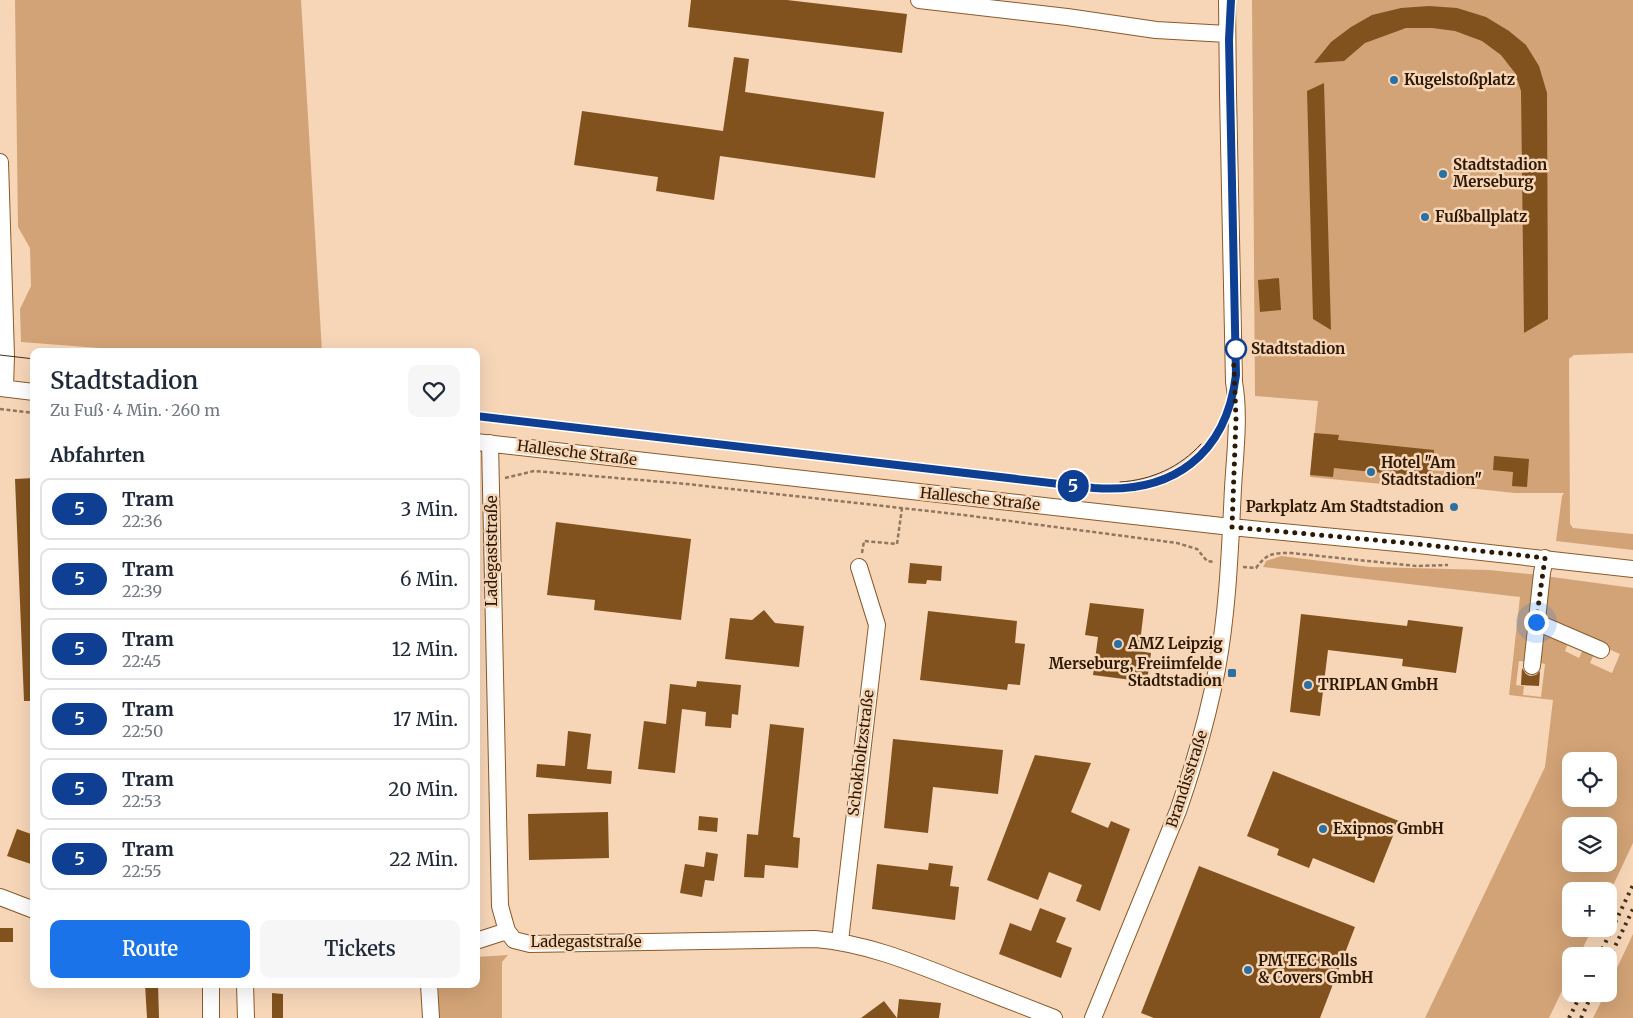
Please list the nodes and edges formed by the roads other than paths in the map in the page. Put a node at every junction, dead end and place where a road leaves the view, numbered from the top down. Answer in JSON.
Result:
{"nodes":[{"id":1,"x":919,"y":0,"type":"edge"},
{"id":2,"x":1227,"y":0,"type":"edge"},
{"id":3,"x":1226,"y":34,"type":"junction"},
{"id":4,"x":0,"y":162,"type":"edge"},
{"id":5,"x":2,"y":388,"type":"edge"},
{"id":6,"x":30,"y":392,"type":"edge"},
{"id":7,"x":483,"y":443,"type":"edge"},
{"id":8,"x":1232,"y":527,"type":"junction"},
{"id":9,"x":1545,"y":558,"type":"junction"},
{"id":10,"x":859,"y":567,"type":"road end"},
{"id":11,"x":1633,"y":568,"type":"edge"},
{"id":12,"x":1536,"y":622,"type":"junction"},
{"id":13,"x":1600,"y":650,"type":"dead end"},
{"id":14,"x":1532,"y":666,"type":"dead end"},
{"id":15,"x":0,"y":897,"type":"edge"},
{"id":16,"x":30,"y":908,"type":"edge"},
{"id":17,"x":507,"y":931,"type":"junction"},
{"id":18,"x":480,"y":940,"type":"edge"},
{"id":19,"x":840,"y":941,"type":"junction"},
{"id":20,"x":211,"y":988,"type":"edge"},
{"id":21,"x":246,"y":988,"type":"edge"},
{"id":22,"x":430,"y":988,"type":"edge"},
{"id":23,"x":211,"y":1018,"type":"edge"},
{"id":24,"x":246,"y":1018,"type":"edge"},
{"id":25,"x":430,"y":1018,"type":"edge"},
{"id":26,"x":1054,"y":1018,"type":"edge"},
{"id":27,"x":1093,"y":1018,"type":"edge"}],
"edges":[{"from":1,"to":3,"type":"street"},
{"from":2,"to":3,"type":"street","name":"Brandisstraße"},
{"from":3,"to":8,"type":"street","name":"Brandisstraße"},
{"from":4,"to":5,"type":"street"},
{"from":5,"to":6,"type":"street"},
{"from":7,"to":8,"type":"street","name":"Hallesche Straße"},
{"from":7,"to":17,"type":"street","name":"Ladegaststraße"},
{"from":8,"to":9,"type":"street","name":"Hallesche Straße"},
{"from":8,"to":27,"type":"street","name":"Brandisstraße"},
{"from":9,"to":11,"type":"street","name":"Hallesche Straße"},
{"from":9,"to":12,"type":"street"},
{"from":10,"to":19,"type":"street","name":"Schokholtzstraße"},
{"from":12,"to":13,"type":"street"},
{"from":12,"to":14,"type":"street"},
{"from":15,"to":16,"type":"street"},
{"from":17,"to":18,"type":"street"},
{"from":17,"to":19,"type":"street","name":"Ladegaststraße"},
{"from":19,"to":26,"type":"street","name":"Ladegaststraße"},
{"from":20,"to":23,"type":"street"},
{"from":21,"to":24,"type":"street"},
{"from":22,"to":25,"type":"street"}]}
